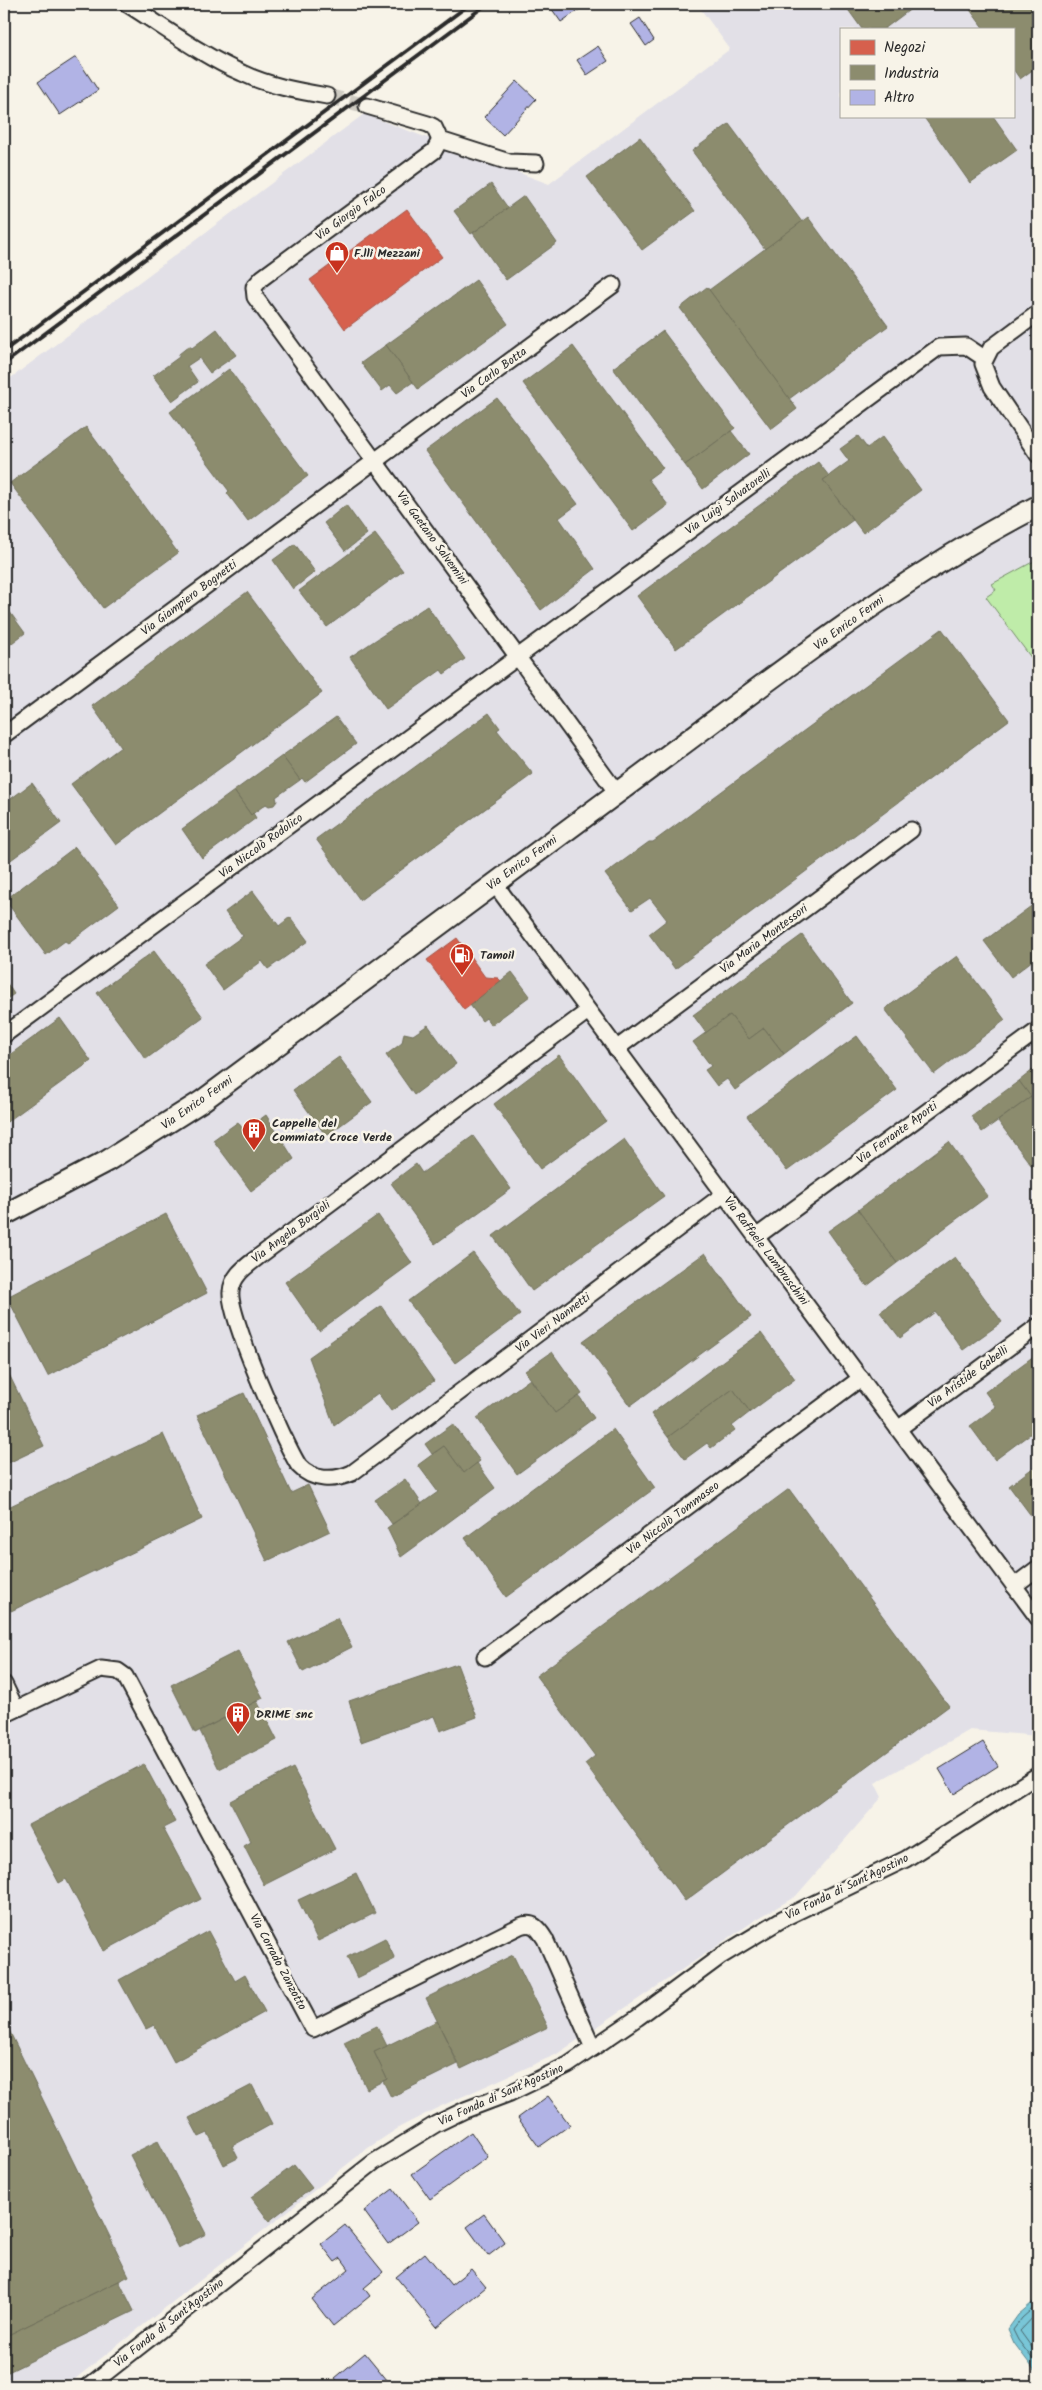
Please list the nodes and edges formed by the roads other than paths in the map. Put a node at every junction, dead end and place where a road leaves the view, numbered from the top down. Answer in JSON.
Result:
{"nodes":[{"id":1,"x":127,"y":4,"type":"edge"},
{"id":2,"x":327,"y":96,"type":"tunnel mouth"},
{"id":3,"x":368,"y":106,"type":"tunnel mouth"},
{"id":4,"x":440,"y":140,"type":"junction"},
{"id":5,"x":536,"y":163,"type":"dead end"},
{"id":6,"x":258,"y":282,"type":"joint"},
{"id":7,"x":613,"y":286,"type":"dead end"},
{"id":8,"x":1038,"y":313,"type":"edge"},
{"id":9,"x":984,"y":358,"type":"junction"},
{"id":10,"x":1038,"y":455,"type":"edge"},
{"id":11,"x":375,"y":460,"type":"junction"},
{"id":12,"x":1038,"y":506,"type":"edge"},
{"id":13,"x":518,"y":657,"type":"junction"},
{"id":14,"x":4,"y":735,"type":"edge"},
{"id":15,"x":617,"y":793,"type":"junction"},
{"id":16,"x":911,"y":830,"type":"dead end"},
{"id":17,"x":494,"y":883,"type":"junction"},
{"id":18,"x":588,"y":1011,"type":"junction"},
{"id":19,"x":1038,"y":1030,"type":"edge"},
{"id":20,"x":4,"y":1035,"type":"edge"},
{"id":21,"x":616,"y":1048,"type":"junction"},
{"id":22,"x":724,"y":1194,"type":"junction"},
{"id":23,"x":4,"y":1214,"type":"edge"},
{"id":24,"x":756,"y":1237,"type":"junction"},
{"id":25,"x":1038,"y":1326,"type":"edge"},
{"id":26,"x":860,"y":1378,"type":"junction"},
{"id":27,"x":898,"y":1429,"type":"junction"},
{"id":28,"x":382,"y":1452,"type":"joint"},
{"id":29,"x":1038,"y":1568,"type":"edge"},
{"id":30,"x":1014,"y":1586,"type":"junction"},
{"id":31,"x":1038,"y":1618,"type":"edge"},
{"id":32,"x":485,"y":1657,"type":"dead end"},
{"id":33,"x":4,"y":1684,"type":"edge"},
{"id":34,"x":10,"y":1712,"type":"edge"},
{"id":35,"x":1038,"y":1775,"type":"edge"},
{"id":36,"x":593,"y":2048,"type":"junction"},
{"id":37,"x":89,"y":2386,"type":"edge"}],
"edges":[{"from":1,"to":2,"type":"street"},
{"from":3,"to":4,"type":"street"},
{"from":4,"to":5,"type":"street"},
{"from":4,"to":6,"type":"street","name":"Via Giorgio Falco"},
{"from":6,"to":11,"type":"street","name":"Via Gaetano Salvemini"},
{"from":7,"to":11,"type":"street","name":"Via Carlo Botta"},
{"from":8,"to":9,"type":"street"},
{"from":9,"to":10,"type":"street"},
{"from":9,"to":13,"type":"street","name":"Via Luigi Salvatorelli"},
{"from":11,"to":13,"type":"street","name":"Via Gaetano Salvemini"},
{"from":11,"to":14,"type":"street","name":"Via Giampiero Bognetti"},
{"from":12,"to":15,"type":"street","name":"Via Enrico Fermi"},
{"from":13,"to":15,"type":"street","name":"Via Gaetano Salvemini"},
{"from":13,"to":20,"type":"street","name":"Via Niccolò Rodolico"},
{"from":15,"to":17,"type":"street","name":"Via Enrico Fermi"},
{"from":16,"to":21,"type":"street","name":"Via Maria Montessori"},
{"from":17,"to":18,"type":"street","name":"Via Raffaele Lambruschini"},
{"from":17,"to":23,"type":"street","name":"Via Enrico Fermi"},
{"from":18,"to":21,"type":"street","name":"Via Raffaele Lambruschini"},
{"from":18,"to":28,"type":"street","name":"Via Angela Borgioli"},
{"from":19,"to":24,"type":"street","name":"Via Ferrante Aporti"},
{"from":21,"to":22,"type":"street","name":"Via Raffaele Lambruschini"},
{"from":22,"to":24,"type":"street","name":"Via Raffaele Lambruschini"},
{"from":22,"to":28,"type":"street","name":"Via Vieri Nannetti"},
{"from":24,"to":26,"type":"street","name":"Via Raffaele Lambruschini"},
{"from":25,"to":27,"type":"street","name":"Via Aristide Gabelli"},
{"from":26,"to":27,"type":"street","name":"Via Raffaele Lambruschini"},
{"from":26,"to":32,"type":"street","name":"Via Niccolò Tommaseo"},
{"from":27,"to":30,"type":"street","name":"Via Raffaele Lambruschini"},
{"from":29,"to":30,"type":"street"},
{"from":30,"to":31,"type":"street","name":"Via Raffaele Lambruschini"},
{"from":33,"to":34,"type":"street"},
{"from":34,"to":36,"type":"street","name":"Via Corrado Zanzotto"},
{"from":35,"to":36,"type":"street","name":"Via Fonda di Sant'Agostino"},
{"from":36,"to":37,"type":"street","name":"Via Fonda di Sant'Agostino"}]}
